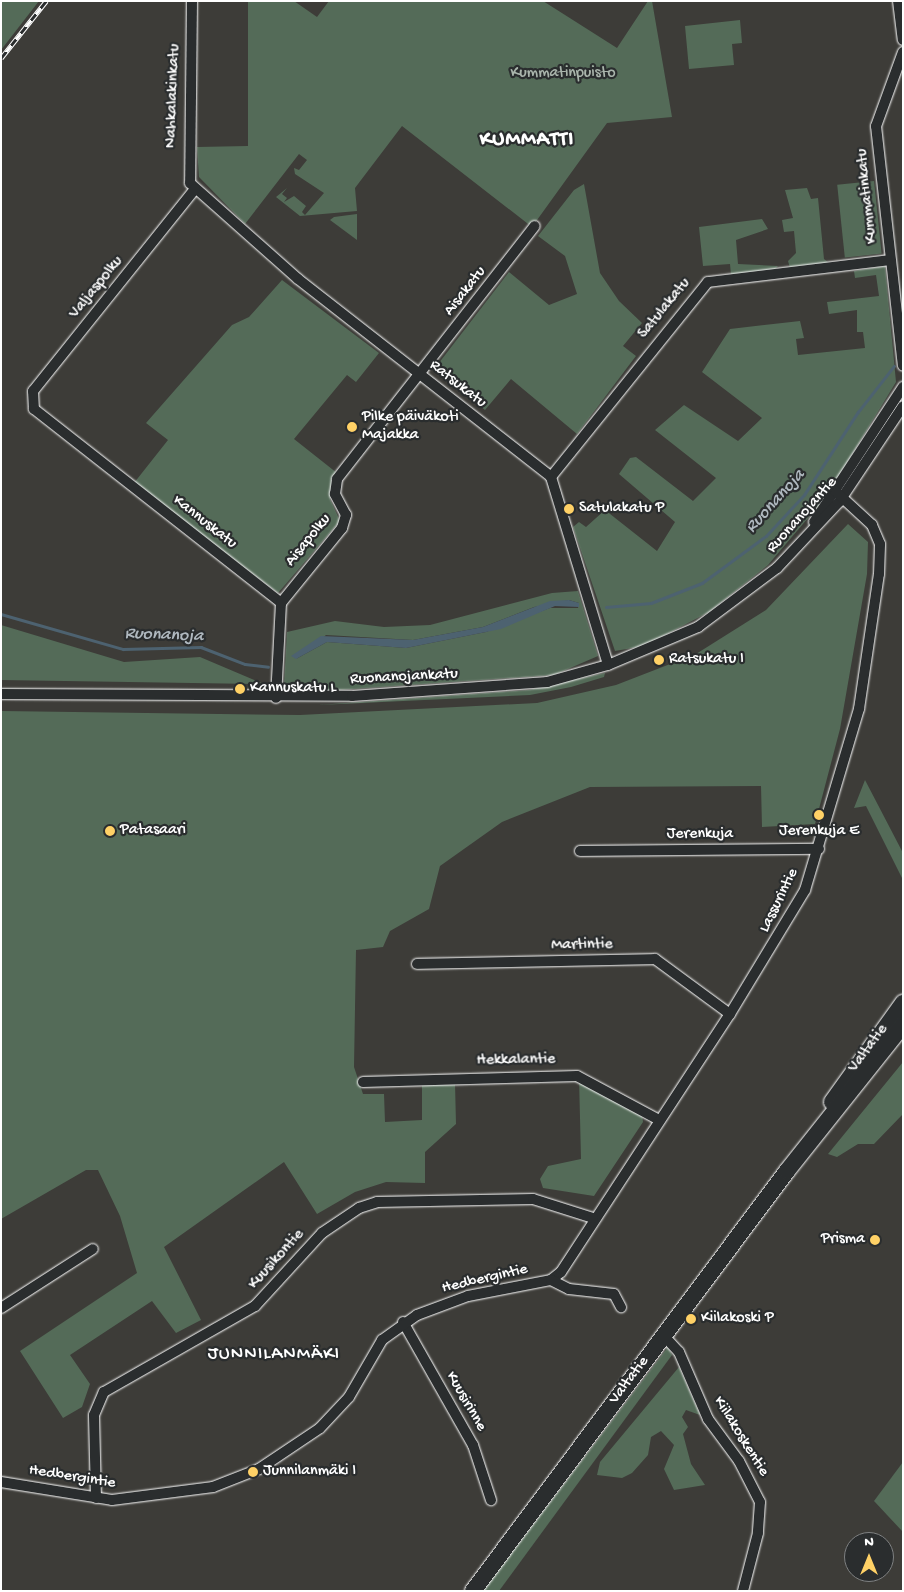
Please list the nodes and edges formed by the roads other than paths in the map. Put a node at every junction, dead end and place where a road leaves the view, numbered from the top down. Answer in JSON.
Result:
{"nodes":[{"id":1,"x":192,"y":1,"type":"edge"},
{"id":2,"x":898,"y":1,"type":"edge"},
{"id":3,"x":903,"y":40,"type":"edge"},
{"id":4,"x":903,"y":52,"type":"edge"},
{"id":5,"x":195,"y":189,"type":"junction"},
{"id":6,"x":535,"y":226,"type":"dead end"},
{"id":7,"x":890,"y":260,"type":"junction"},
{"id":8,"x":902,"y":344,"type":"edge"},
{"id":9,"x":903,"y":365,"type":"edge"},
{"id":10,"x":420,"y":375,"type":"junction"},
{"id":11,"x":903,"y":387,"type":"edge"},
{"id":12,"x":903,"y":406,"type":"edge"},
{"id":13,"x":34,"y":409,"type":"joint"},
{"id":14,"x":551,"y":477,"type":"junction"},
{"id":15,"x":839,"y":494,"type":"junction"},
{"id":16,"x":777,"y":568,"type":"joint"},
{"id":17,"x":281,"y":603,"type":"junction"},
{"id":18,"x":608,"y":665,"type":"junction"},
{"id":19,"x":1,"y":694,"type":"edge"},
{"id":20,"x":276,"y":698,"type":"junction"},
{"id":21,"x":819,"y":849,"type":"junction"},
{"id":22,"x":580,"y":851,"type":"dead end"},
{"id":23,"x":416,"y":964,"type":"dead end"},
{"id":24,"x":903,"y":1004,"type":"edge"},
{"id":25,"x":730,"y":1014,"type":"junction"},
{"id":26,"x":903,"y":1025,"type":"edge"},
{"id":27,"x":364,"y":1082,"type":"dead end"},
{"id":28,"x":658,"y":1120,"type":"junction"},
{"id":29,"x":788,"y":1170,"type":"junction"},
{"id":30,"x":593,"y":1218,"type":"junction"},
{"id":31,"x":93,"y":1249,"type":"dead end"},
{"id":32,"x":551,"y":1280,"type":"junction"},
{"id":33,"x":621,"y":1307,"type":"dead end"},
{"id":34,"x":1,"y":1308,"type":"edge"},
{"id":35,"x":403,"y":1322,"type":"junction"},
{"id":36,"x":664,"y":1336,"type":"junction"},
{"id":37,"x":1,"y":1482,"type":"edge"},
{"id":38,"x":96,"y":1498,"type":"junction"},
{"id":39,"x":491,"y":1500,"type":"dead end"},
{"id":40,"x":474,"y":1591,"type":"edge"},
{"id":41,"x":743,"y":1591,"type":"edge"}],
"edges":[{"from":1,"to":5,"type":"street","name":"Nahkalakinkatu"},
{"from":2,"to":3,"type":"street"},
{"from":4,"to":7,"type":"street","name":"Kummatinkatu"},
{"from":5,"to":10,"type":"street","name":"Ratsukatu"},
{"from":5,"to":13,"type":"street","name":"Valjaspolku"},
{"from":6,"to":10,"type":"street","name":"Aisakatu"},
{"from":7,"to":8,"type":"street","name":"Kummatinkatu"},
{"from":7,"to":14,"type":"street","name":"Satulakatu"},
{"from":8,"to":9,"type":"street","name":"Kummatinkatu"},
{"from":10,"to":14,"type":"street","name":"Ratsukatu"},
{"from":10,"to":17,"type":"street","name":"Aisapolku"},
{"from":11,"to":15,"type":"street","name":"Ruonanojantie"},
{"from":12,"to":15,"type":"street","name":"Ruonanojantie"},
{"from":13,"to":17,"type":"street","name":"Kannuskatu"},
{"from":14,"to":18,"type":"street"},
{"from":15,"to":16,"type":"street","name":"Ruonanojantie"},
{"from":15,"to":21,"type":"street","name":"Lassurintie"},
{"from":16,"to":18,"type":"street","name":"Ruonanojankatu"},
{"from":17,"to":20,"type":"street"},
{"from":18,"to":20,"type":"street","name":"Ruonanojankatu"},
{"from":19,"to":20,"type":"street","name":"Ruonanojankatu"},
{"from":21,"to":22,"type":"street","name":"Jerenkuja"},
{"from":21,"to":25,"type":"street","name":"Lassurintie"},
{"from":23,"to":25,"type":"street","name":"Martintie"},
{"from":24,"to":29,"type":"highway","name":"Valtatie"},
{"from":25,"to":28,"type":"street","name":"Lassurintie"},
{"from":26,"to":29,"type":"highway","name":"Valtatie"},
{"from":27,"to":28,"type":"street","name":"Hekkalantie"},
{"from":28,"to":30,"type":"street","name":"Lassurintie"},
{"from":29,"to":36,"type":"highway","name":"Valtatie"},
{"from":30,"to":32,"type":"street","name":"Lassurintie"},
{"from":30,"to":38,"type":"street","name":"Kuusikontie"},
{"from":31,"to":34,"type":"street"},
{"from":32,"to":33,"type":"street","name":"Hedbergintie"},
{"from":32,"to":35,"type":"street","name":"Hedbergintie"},
{"from":35,"to":38,"type":"street","name":"Hedbergintie"},
{"from":35,"to":39,"type":"street","name":"Kuusirinne"},
{"from":36,"to":40,"type":"highway","name":"Valtatie"},
{"from":36,"to":41,"type":"street","name":"Kiilakoskentie"},
{"from":37,"to":38,"type":"street","name":"Hedbergintie"}]}
